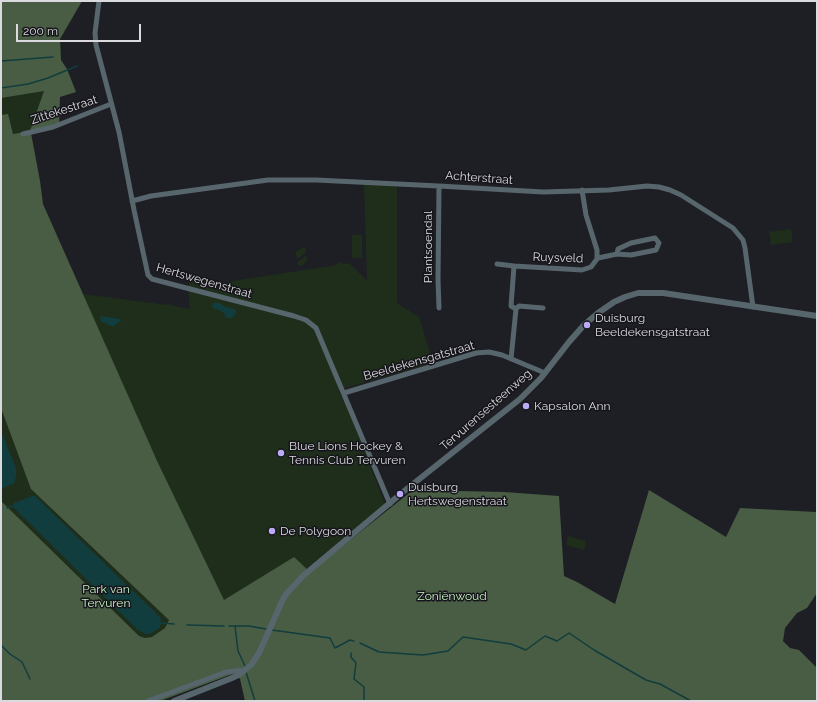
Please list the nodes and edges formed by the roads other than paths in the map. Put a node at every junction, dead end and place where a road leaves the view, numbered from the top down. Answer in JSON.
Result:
{"nodes":[{"id":1,"x":99,"y":1,"type":"edge"},
{"id":2,"x":111,"y":104,"type":"junction"},
{"id":3,"x":23,"y":134,"type":"dead end"},
{"id":4,"x":439,"y":186,"type":"junction"},
{"id":5,"x":582,"y":190,"type":"junction"},
{"id":6,"x":132,"y":201,"type":"junction"},
{"id":7,"x":616,"y":254,"type":"junction"},
{"id":8,"x":598,"y":258,"type":"junction"},
{"id":9,"x":497,"y":264,"type":"dead end"},
{"id":10,"x":514,"y":266,"type":"junction"},
{"id":11,"x":753,"y":307,"type":"junction"},
{"id":12,"x":439,"y":308,"type":"dead end"},
{"id":13,"x":543,"y":308,"type":"dead end"},
{"id":14,"x":516,"y":309,"type":"junction"},
{"id":15,"x":817,"y":316,"type":"edge"},
{"id":16,"x":511,"y":359,"type":"junction"},
{"id":17,"x":545,"y":373,"type":"junction"},
{"id":18,"x":344,"y":393,"type":"junction"},
{"id":19,"x":390,"y":504,"type":"junction"},
{"id":20,"x":245,"y":670,"type":"junction"},
{"id":21,"x":148,"y":701,"type":"edge"},
{"id":22,"x":174,"y":701,"type":"edge"}],
"edges":[{"from":1,"to":2,"type":"street","name":"Hertswegenstraat"},
{"from":2,"to":3,"type":"street","name":"Zittekestraat"},
{"from":2,"to":6,"type":"street","name":"Hertswegenstraat"},
{"from":4,"to":5,"type":"street","name":"Achterstraat"},
{"from":4,"to":6,"type":"street","name":"Achterstraat"},
{"from":4,"to":12,"type":"street","name":"Plantsoendal"},
{"from":5,"to":8,"type":"street","name":"Ruysveld"},
{"from":5,"to":11,"type":"street","name":"Achterstraat"},
{"from":6,"to":18,"type":"street","name":"Hertswegenstraat"},
{"from":7,"to":7,"type":"street"},
{"from":7,"to":8,"type":"street"},
{"from":8,"to":10,"type":"street","name":"Ruysveld"},
{"from":9,"to":10,"type":"street","name":"Ruysveld"},
{"from":10,"to":14,"type":"street"},
{"from":11,"to":15,"type":"street","name":"Tervurensesteenweg"},
{"from":11,"to":17,"type":"street","name":"Tervurensesteenweg"},
{"from":13,"to":14,"type":"street"},
{"from":14,"to":16,"type":"street"},
{"from":16,"to":17,"type":"street","name":"Beeldekensgatstraat"},
{"from":16,"to":18,"type":"street","name":"Beeldekensgatstraat"},
{"from":17,"to":19,"type":"street","name":"Tervurensesteenweg"},
{"from":18,"to":19,"type":"street","name":"Hertswegenstraat"},
{"from":19,"to":20,"type":"street","name":"Tervurensesteenweg"},
{"from":20,"to":21,"type":"street"},
{"from":20,"to":22,"type":"street","name":"Tervurensesteenweg"}]}
